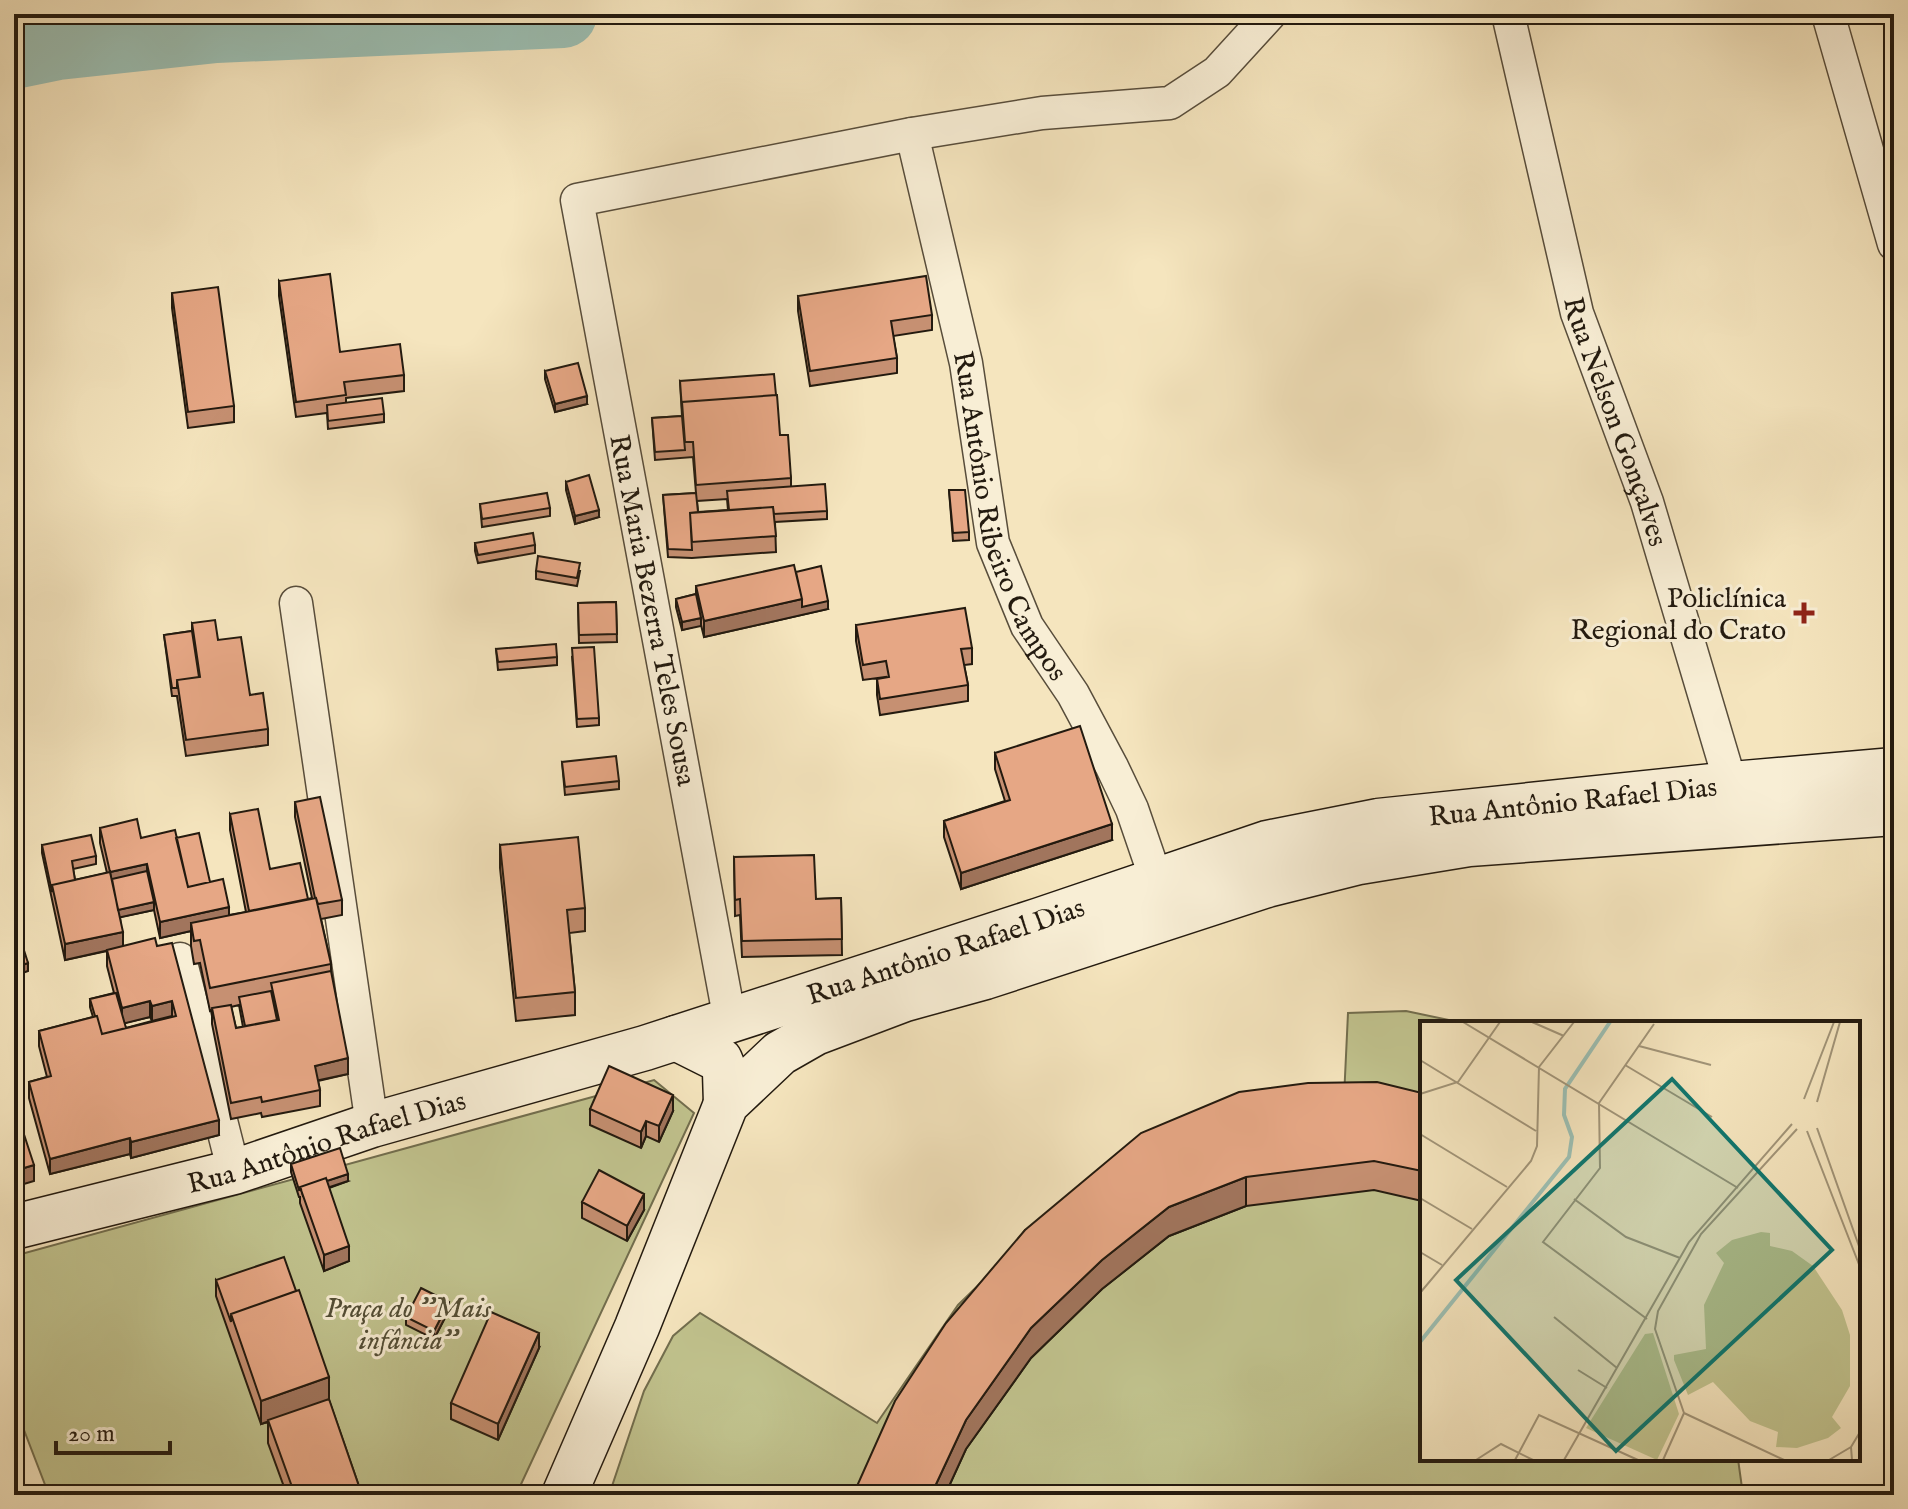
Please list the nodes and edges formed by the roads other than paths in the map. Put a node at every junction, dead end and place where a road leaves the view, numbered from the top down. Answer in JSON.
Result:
{"nodes":[{"id":1,"x":1270,"y":14,"type":"edge"},
{"id":2,"x":1508,"y":14,"type":"edge"},
{"id":3,"x":1828,"y":14,"type":"edge"},
{"id":4,"x":912,"y":134,"type":"junction"},
{"id":5,"x":1894,"y":244,"type":"edge"},
{"id":6,"x":296,"y":603,"type":"dead end"},
{"id":7,"x":1894,"y":770,"type":"edge"},
{"id":8,"x":1737,"y":804,"type":"junction"},
{"id":9,"x":1894,"y":813,"type":"edge"},
{"id":10,"x":1156,"y":879,"type":"junction"},
{"id":11,"x":1047,"y":938,"type":"junction"},
{"id":12,"x":180,"y":959,"type":"edge"},
{"id":13,"x":730,"y":1021,"type":"junction"},
{"id":14,"x":676,"y":1038,"type":"junction"},
{"id":15,"x":726,"y":1104,"type":"junction"},
{"id":16,"x":372,"y":1125,"type":"junction"},
{"id":17,"x":234,"y":1172,"type":"junction"},
{"id":18,"x":14,"y":1227,"type":"edge"},
{"id":19,"x":564,"y":1495,"type":"edge"}],
"edges":[{"from":1,"to":4,"type":"street"},
{"from":2,"to":8,"type":"street","name":"Rua Nelson Gonçalves"},
{"from":3,"to":5,"type":"street"},
{"from":4,"to":10,"type":"street","name":"Rua Antônio Ribeiro Campos"},
{"from":4,"to":13,"type":"street","name":"Rua Maria Bezerra Teles Sousa"},
{"from":6,"to":16,"type":"street"},
{"from":7,"to":8,"type":"street","name":"Rua Antônio Rafael Dias"},
{"from":8,"to":9,"type":"street","name":"Rua Antônio Rafael Dias"},
{"from":8,"to":10,"type":"street","name":"Rua Antônio Rafael Dias"},
{"from":8,"to":11,"type":"street","name":"Rua Antônio Rafael Dias"},
{"from":10,"to":11,"type":"street","name":"Rua Antônio Rafael Dias"},
{"from":11,"to":13,"type":"street","name":"Rua Antônio Rafael Dias"},
{"from":11,"to":15,"type":"street","name":"Rua Antônio Rafael Dias"},
{"from":12,"to":17,"type":"street"},
{"from":13,"to":14,"type":"street","name":"Rua Antônio Rafael Dias"},
{"from":14,"to":15,"type":"street"},
{"from":14,"to":16,"type":"street","name":"Rua Antônio Rafael Dias"},
{"from":15,"to":19,"type":"street","name":"Rua Antônio Rafael Dias"},
{"from":16,"to":17,"type":"street","name":"Rua Antônio Rafael Dias"},
{"from":17,"to":18,"type":"street","name":"Rua Antônio Rafael Dias"}]}
